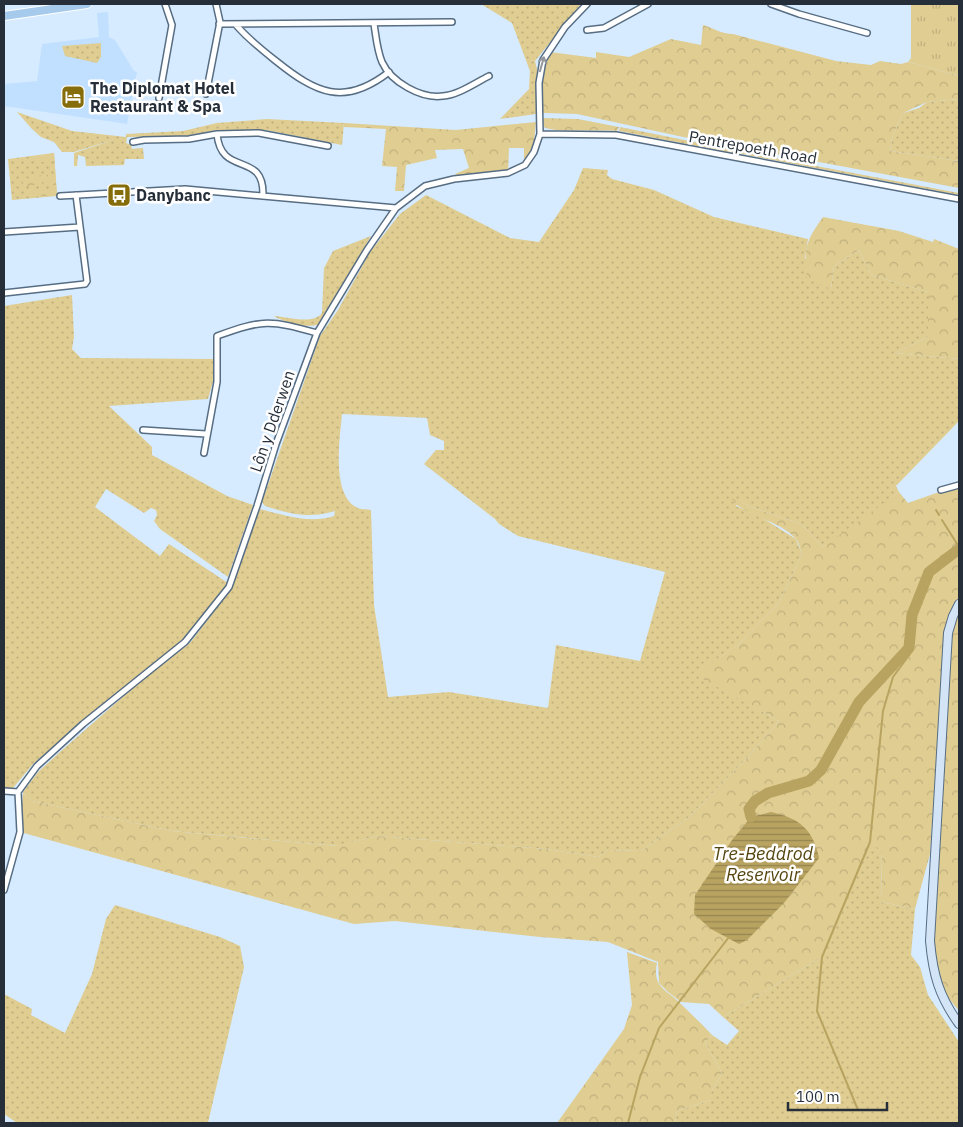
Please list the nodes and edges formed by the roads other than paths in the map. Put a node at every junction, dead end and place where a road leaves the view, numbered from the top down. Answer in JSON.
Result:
{"nodes":[{"id":1,"x":87,"y":4,"type":"edge"},
{"id":2,"x":165,"y":4,"type":"edge"},
{"id":3,"x":216,"y":4,"type":"edge"},
{"id":4,"x":587,"y":4,"type":"edge"},
{"id":5,"x":648,"y":4,"type":"edge"},
{"id":6,"x":771,"y":4,"type":"edge"},
{"id":7,"x":45,"y":7,"type":"edge"},
{"id":8,"x":4,"y":16,"type":"edge"},
{"id":9,"x":452,"y":22,"type":"dead end"},
{"id":10,"x":219,"y":24,"type":"junction"},
{"id":11,"x":374,"y":24,"type":"junction"},
{"id":12,"x":236,"y":25,"type":"junction"},
{"id":13,"x":587,"y":30,"type":"dead end"},
{"id":14,"x":867,"y":34,"type":"dead end"},
{"id":15,"x":389,"y":72,"type":"junction"},
{"id":16,"x":489,"y":76,"type":"dead end"},
{"id":17,"x":206,"y":94,"type":"dead end"},
{"id":18,"x":159,"y":98,"type":"dead end"},
{"id":19,"x":218,"y":134,"type":"junction"},
{"id":20,"x":540,"y":134,"type":"junction"},
{"id":21,"x":133,"y":142,"type":"dead end"},
{"id":22,"x":328,"y":146,"type":"dead end"},
{"id":23,"x":143,"y":191,"type":"junction"},
{"id":24,"x":76,"y":195,"type":"junction"},
{"id":25,"x":264,"y":195,"type":"junction"},
{"id":26,"x":60,"y":196,"type":"dead end"},
{"id":27,"x":144,"y":197,"type":"dead end"},
{"id":28,"x":959,"y":199,"type":"edge"},
{"id":29,"x":396,"y":208,"type":"junction"},
{"id":30,"x":80,"y":227,"type":"junction"},
{"id":31,"x":4,"y":232,"type":"edge"},
{"id":32,"x":4,"y":293,"type":"edge"},
{"id":33,"x":318,"y":333,"type":"junction"},
{"id":34,"x":143,"y":430,"type":"dead end"},
{"id":35,"x":206,"y":434,"type":"junction"},
{"id":36,"x":204,"y":453,"type":"dead end"},
{"id":37,"x":959,"y":485,"type":"edge"},
{"id":38,"x":941,"y":490,"type":"dead end"},
{"id":39,"x":959,"y":604,"type":"edge"},
{"id":40,"x":4,"y":791,"type":"edge"},
{"id":41,"x":18,"y":792,"type":"junction"},
{"id":42,"x":4,"y":890,"type":"edge"},
{"id":43,"x":959,"y":1024,"type":"edge"}],
"edges":[{"from":1,"to":7,"type":"main road"},
{"from":2,"to":18,"type":"street"},
{"from":3,"to":10,"type":"street"},
{"from":20,"to":4,"type":"street","name":"Lôn y Dderwen","one_way":true},
{"from":5,"to":13,"type":"street"},
{"from":6,"to":14,"type":"street"},
{"from":7,"to":8,"type":"main road"},
{"from":9,"to":11,"type":"street"},
{"from":10,"to":12,"type":"street"},
{"from":10,"to":17,"type":"street"},
{"from":11,"to":12,"type":"street"},
{"from":11,"to":15,"type":"street"},
{"from":12,"to":15,"type":"street"},
{"from":15,"to":16,"type":"street"},
{"from":19,"to":21,"type":"street"},
{"from":19,"to":22,"type":"street"},
{"from":19,"to":25,"type":"street"},
{"from":20,"to":28,"type":"street","name":"Pentrepoeth Road"},
{"from":20,"to":29,"type":"street","name":"Lôn y Dderwen"},
{"from":23,"to":24,"type":"street"},
{"from":23,"to":25,"type":"street"},
{"from":23,"to":27,"type":"street"},
{"from":24,"to":26,"type":"street"},
{"from":24,"to":30,"type":"street"},
{"from":25,"to":29,"type":"street"},
{"from":29,"to":33,"type":"street","name":"Lôn y Dderwen"},
{"from":30,"to":31,"type":"street"},
{"from":30,"to":32,"type":"street"},
{"from":33,"to":35,"type":"street"},
{"from":33,"to":41,"type":"street","name":"Lôn y Dderwen"},
{"from":34,"to":35,"type":"street"},
{"from":35,"to":36,"type":"street"},
{"from":37,"to":38,"type":"street"},
{"from":39,"to":43,"type":"main road"},
{"from":40,"to":41,"type":"street"},
{"from":41,"to":42,"type":"street"}]}
